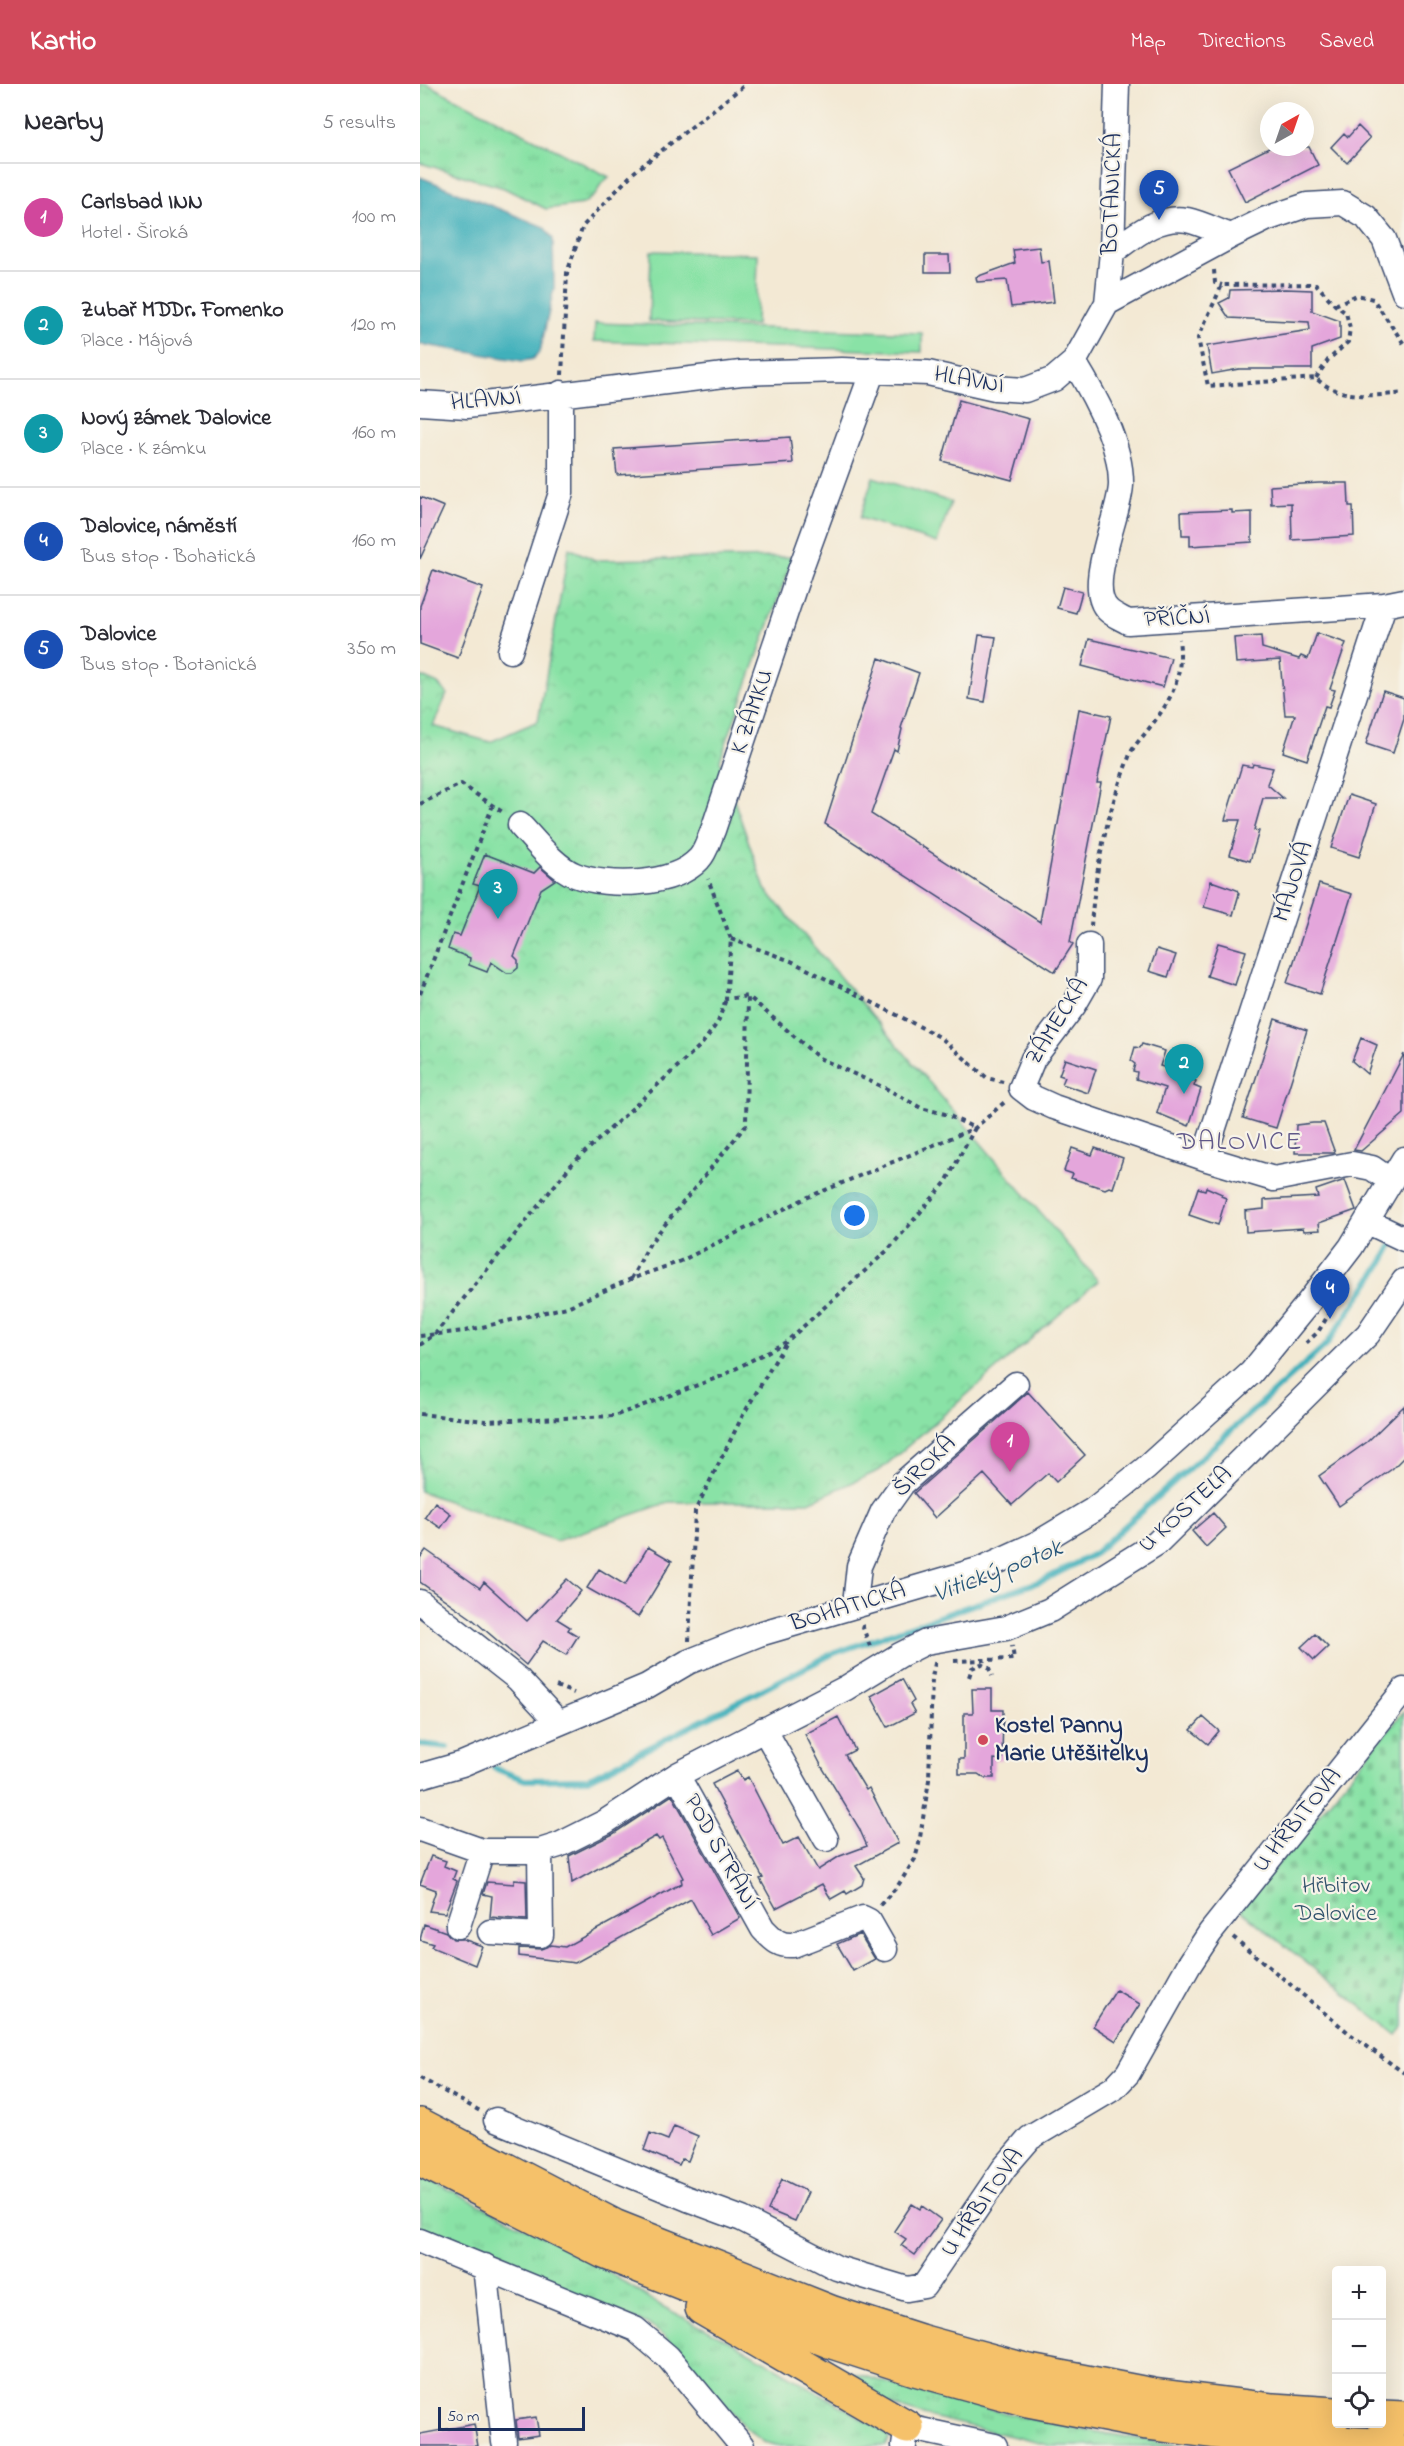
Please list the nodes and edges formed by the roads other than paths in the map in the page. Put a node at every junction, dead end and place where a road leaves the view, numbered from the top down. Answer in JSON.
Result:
{"nodes":[{"id":1,"x":1117,"y":84,"type":"edge"},
{"id":2,"x":1231,"y":236,"type":"junction"},
{"id":3,"x":1112,"y":252,"type":"junction"},
{"id":4,"x":1404,"y":292,"type":"edge"},
{"id":5,"x":1107,"y":303,"type":"junction"},
{"id":6,"x":1074,"y":362,"type":"junction"},
{"id":7,"x":873,"y":370,"type":"junction"},
{"id":8,"x":561,"y":393,"type":"junction"},
{"id":9,"x":420,"y":403,"type":"edge"},
{"id":10,"x":1394,"y":603,"type":"edge"},
{"id":11,"x":510,"y":651,"type":"dead end"},
{"id":12,"x":520,"y":825,"type":"road end"},
{"id":13,"x":1089,"y":945,"type":"road end"},
{"id":14,"x":1204,"y":1158,"type":"junction"},
{"id":15,"x":1404,"y":1159,"type":"edge"},
{"id":16,"x":1398,"y":1194,"type":"edge"},
{"id":17,"x":1375,"y":1225,"type":"junction"},
{"id":18,"x":1404,"y":1239,"type":"edge"},
{"id":19,"x":1404,"y":1281,"type":"edge"},
{"id":20,"x":1016,"y":1384,"type":"dead end"},
{"id":21,"x":420,"y":1602,"type":"edge"},
{"id":22,"x":858,"y":1614,"type":"junction"},
{"id":23,"x":875,"y":1659,"type":"joint"},
{"id":24,"x":1404,"y":1690,"type":"edge"},
{"id":25,"x":559,"y":1723,"type":"junction"},
{"id":26,"x":764,"y":1729,"type":"junction"},
{"id":27,"x":677,"y":1775,"type":"junction"},
{"id":28,"x":420,"y":1776,"type":"edge"},
{"id":29,"x":420,"y":1828,"type":"edge"},
{"id":30,"x":826,"y":1839,"type":"dead end"},
{"id":31,"x":482,"y":1851,"type":"junction"},
{"id":32,"x":540,"y":1851,"type":"junction"},
{"id":33,"x":458,"y":1926,"type":"dead end"},
{"id":34,"x":490,"y":1932,"type":"dead end"},
{"id":35,"x":885,"y":1949,"type":"dead end"},
{"id":36,"x":496,"y":2120,"type":"road end"},
{"id":37,"x":420,"y":2125,"type":"edge"},
{"id":38,"x":420,"y":2159,"type":"edge"},
{"id":39,"x":420,"y":2241,"type":"edge"},
{"id":40,"x":604,"y":2252,"type":"junction"},
{"id":41,"x":484,"y":2266,"type":"junction"},
{"id":42,"x":1332,"y":2414,"type":"edge"},
{"id":43,"x":1386,"y":2417,"type":"edge"},
{"id":44,"x":1404,"y":2418,"type":"edge"},
{"id":45,"x":906,"y":2437,"type":"edge"},
{"id":46,"x":504,"y":2442,"type":"dead end"},
{"id":47,"x":982,"y":2445,"type":"edge"},
{"id":48,"x":742,"y":2446,"type":"edge"},
{"id":49,"x":1390,"y":2446,"type":"edge"}],
"edges":[{"from":1,"to":3,"type":"street","name":"BOTANICKÁ"},
{"from":2,"to":3,"type":"street"},
{"from":2,"to":4,"type":"street"},
{"from":2,"to":5,"type":"street"},
{"from":3,"to":5,"type":"street","name":"BOTANICKÁ"},
{"from":5,"to":6,"type":"street","name":"HLAVNÍ"},
{"from":6,"to":7,"type":"street","name":"HLAVNÍ"},
{"from":6,"to":10,"type":"street","name":"PŘÍČNÍ"},
{"from":7,"to":8,"type":"street","name":"HLAVNÍ"},
{"from":7,"to":12,"type":"street","name":"K ZÁMKU"},
{"from":8,"to":9,"type":"street","name":"HLAVNÍ"},
{"from":8,"to":11,"type":"street"},
{"from":10,"to":14,"type":"street","name":"MÁJOVÁ"},
{"from":13,"to":14,"type":"street","name":"ZÁMECKÁ"},
{"from":14,"to":16,"type":"street","name":"ZÁMECKÁ"},
{"from":15,"to":16,"type":"street"},
{"from":16,"to":17,"type":"street","name":"BOHATICKÁ"},
{"from":17,"to":18,"type":"street"},
{"from":17,"to":22,"type":"street","name":"BOHATICKÁ"},
{"from":19,"to":23,"type":"street","name":"U KOSTELA"},
{"from":20,"to":22,"type":"street","name":"ŠIROKÁ"},
{"from":21,"to":25,"type":"street"},
{"from":22,"to":25,"type":"street","name":"BOHATICKÁ"},
{"from":23,"to":26,"type":"street","name":"POD STRÁNÍ"},
{"from":24,"to":36,"type":"street","name":"U HŘBITOVA"},
{"from":25,"to":28,"type":"street","name":"BOHATICKÁ"},
{"from":26,"to":27,"type":"street","name":"POD STRÁNÍ"},
{"from":26,"to":30,"type":"street"},
{"from":27,"to":32,"type":"street","name":"POD STRÁNÍ"},
{"from":27,"to":35,"type":"street","name":"POD STRÁNÍ"},
{"from":29,"to":31,"type":"street","name":"POD STRÁNÍ"},
{"from":31,"to":32,"type":"street","name":"POD STRÁNÍ"},
{"from":31,"to":33,"type":"street"},
{"from":32,"to":34,"type":"street"},
{"from":37,"to":42,"type":"highway"},
{"from":38,"to":40,"type":"highway"},
{"from":39,"to":41,"type":"street"},
{"from":40,"to":45,"type":"highway"},
{"from":40,"to":49,"type":"highway"},
{"from":41,"to":46,"type":"street"},
{"from":41,"to":48,"type":"street"},
{"from":43,"to":44,"type":"highway"},
{"from":45,"to":47,"type":"street"}]}
